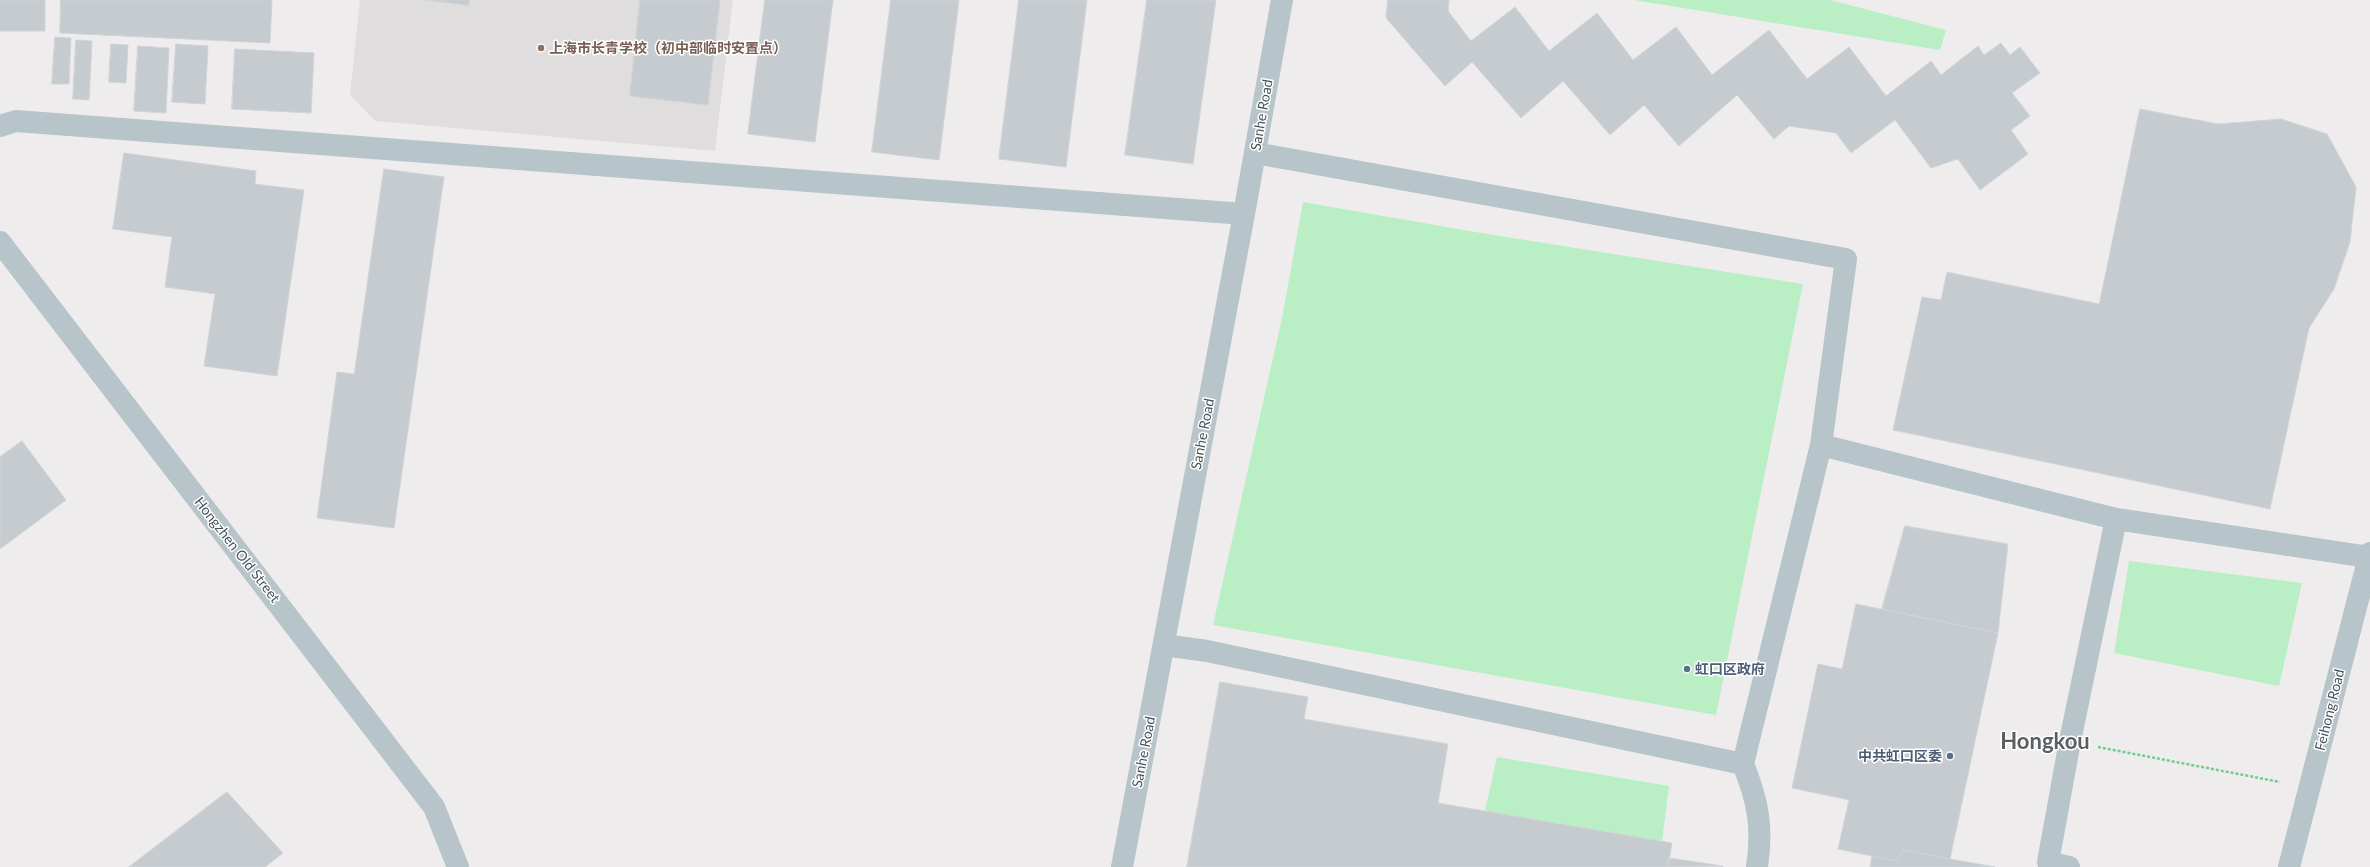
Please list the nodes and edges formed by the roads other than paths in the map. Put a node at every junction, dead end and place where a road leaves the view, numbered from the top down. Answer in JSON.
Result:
{"nodes":[{"id":1,"x":1282,"y":0,"type":"edge"},
{"id":2,"x":0,"y":126,"type":"edge"},
{"id":3,"x":1255,"y":153,"type":"junction"},
{"id":4,"x":1244,"y":214,"type":"junction"},
{"id":5,"x":0,"y":242,"type":"edge"},
{"id":6,"x":1821,"y":445,"type":"junction"},
{"id":7,"x":2116,"y":519,"type":"junction"},
{"id":8,"x":2369,"y":555,"type":"edge"},
{"id":9,"x":1164,"y":645,"type":"junction"},
{"id":10,"x":1743,"y":764,"type":"junction"},
{"id":11,"x":458,"y":867,"type":"edge"},
{"id":12,"x":1122,"y":867,"type":"edge"},
{"id":13,"x":1756,"y":867,"type":"edge"},
{"id":14,"x":2069,"y":867,"type":"edge"},
{"id":15,"x":2289,"y":867,"type":"edge"}],
"edges":[{"from":1,"to":3,"type":"street","name":"Sanhe Road"},
{"from":2,"to":4,"type":"street"},
{"from":3,"to":4,"type":"street","name":"Sanhe Road"},
{"from":3,"to":6,"type":"street"},
{"from":4,"to":9,"type":"street","name":"Sanhe Road"},
{"from":5,"to":11,"type":"street","name":"Hongzhen Old Street"},
{"from":6,"to":7,"type":"street"},
{"from":6,"to":10,"type":"street"},
{"from":7,"to":8,"type":"street"},
{"from":7,"to":14,"type":"street"},
{"from":8,"to":15,"type":"street","name":"Feihong Road"},
{"from":9,"to":10,"type":"street"},
{"from":9,"to":12,"type":"street","name":"Sanhe Road"},
{"from":10,"to":13,"type":"street"}]}
